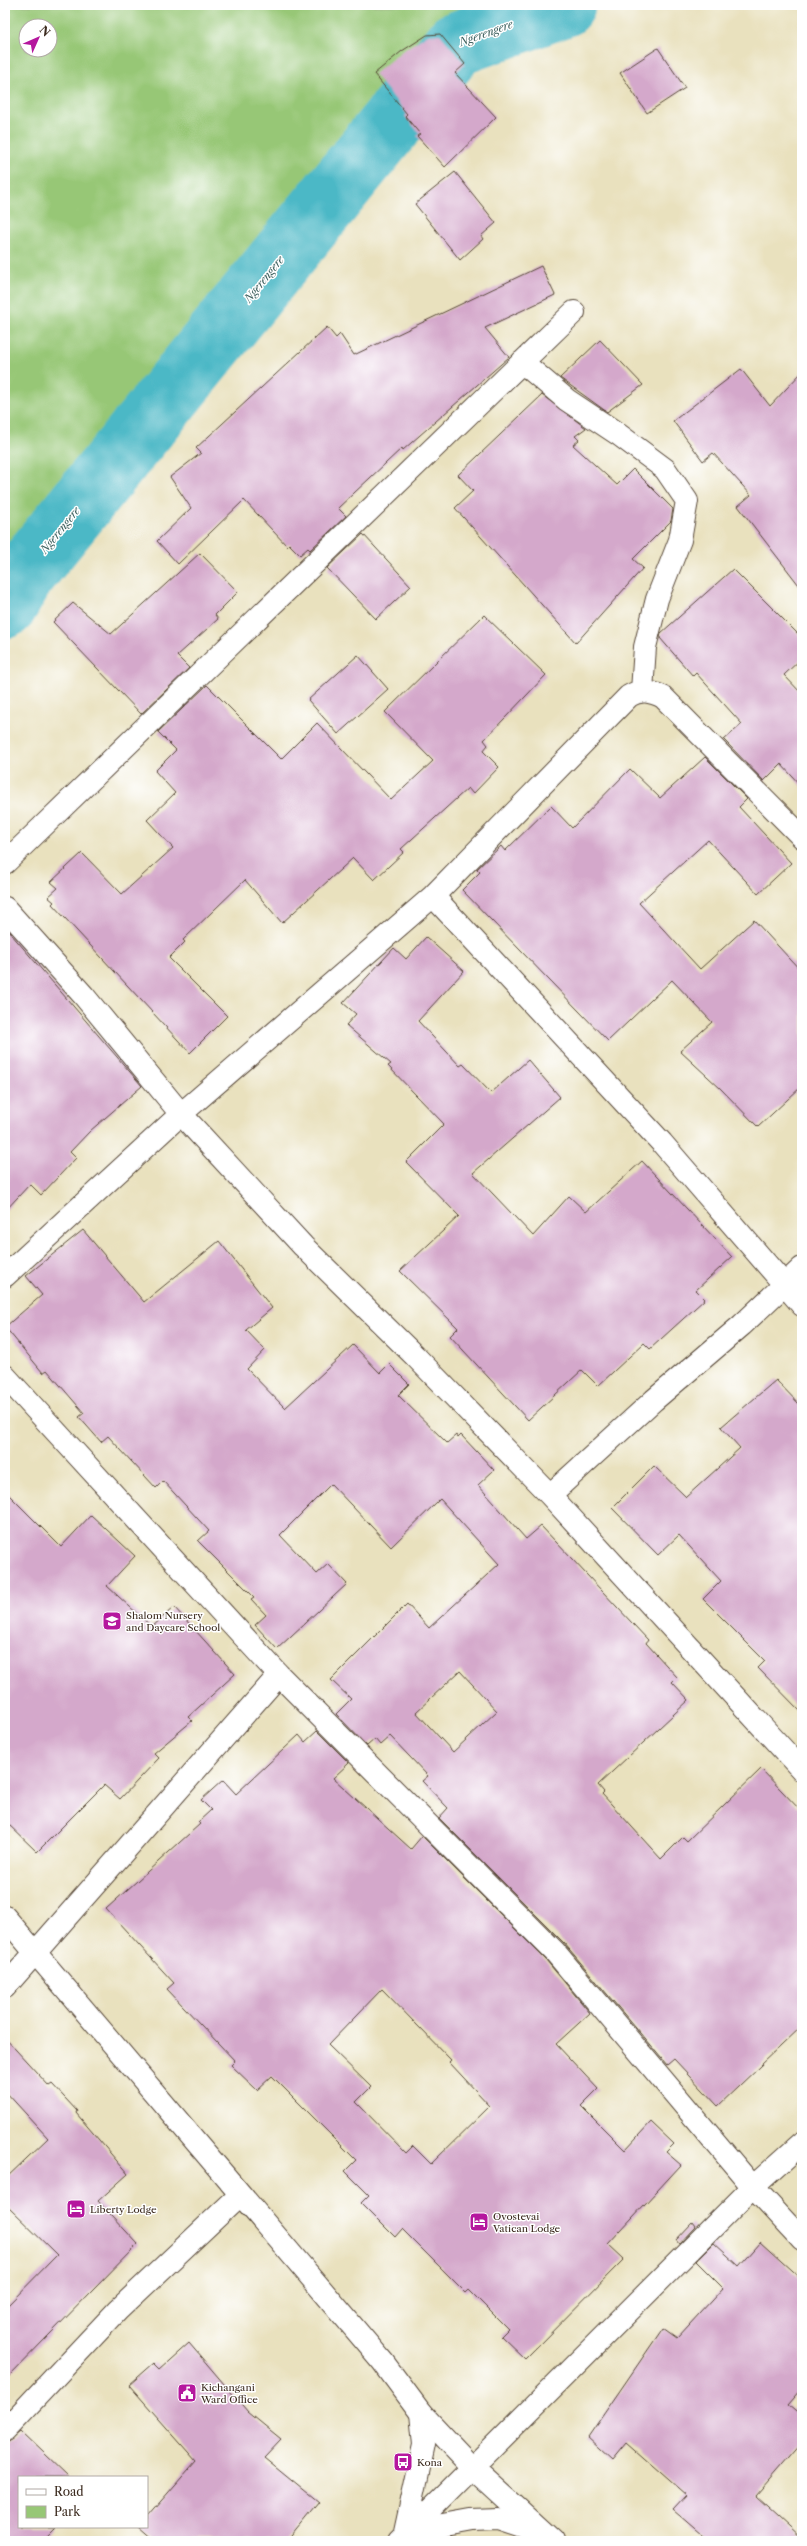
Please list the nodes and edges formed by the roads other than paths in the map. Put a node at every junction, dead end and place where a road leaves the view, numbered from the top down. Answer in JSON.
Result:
{"nodes":[{"id":1,"x":574,"y":312,"type":"dead end"},
{"id":2,"x":522,"y":362,"type":"junction"},
{"id":3,"x":642,"y":691,"type":"junction"},
{"id":4,"x":802,"y":837,"type":"edge"},
{"id":5,"x":5,"y":863,"type":"edge"},
{"id":6,"x":433,"y":896,"type":"junction"},
{"id":7,"x":5,"y":908,"type":"edge"},
{"id":8,"x":181,"y":1114,"type":"junction"},
{"id":9,"x":802,"y":1268,"type":"edge"},
{"id":10,"x":5,"y":1276,"type":"edge"},
{"id":11,"x":784,"y":1285,"type":"junction"},
{"id":12,"x":802,"y":1305,"type":"edge"},
{"id":13,"x":5,"y":1376,"type":"edge"},
{"id":14,"x":550,"y":1495,"type":"junction"},
{"id":15,"x":279,"y":1675,"type":"junction"},
{"id":16,"x":802,"y":1770,"type":"edge"},
{"id":17,"x":5,"y":1917,"type":"edge"},
{"id":18,"x":36,"y":1954,"type":"junction"},
{"id":19,"x":5,"y":1987,"type":"edge"},
{"id":20,"x":802,"y":2142,"type":"edge"},
{"id":21,"x":753,"y":2188,"type":"junction"},
{"id":22,"x":240,"y":2195,"type":"junction"},
{"id":23,"x":802,"y":2240,"type":"edge"},
{"id":24,"x":421,"y":2412,"type":"junction"},
{"id":25,"x":5,"y":2430,"type":"edge"},
{"id":26,"x":472,"y":2467,"type":"junction"},
{"id":27,"x":402,"y":2537,"type":"edge"},
{"id":28,"x":549,"y":2537,"type":"edge"}],
"edges":[{"from":1,"to":2,"type":"street"},
{"from":2,"to":3,"type":"street"},
{"from":2,"to":5,"type":"street"},
{"from":3,"to":4,"type":"street"},
{"from":3,"to":6,"type":"street"},
{"from":6,"to":8,"type":"street"},
{"from":6,"to":11,"type":"street"},
{"from":7,"to":8,"type":"street"},
{"from":8,"to":10,"type":"street"},
{"from":8,"to":14,"type":"street"},
{"from":9,"to":11,"type":"street"},
{"from":11,"to":12,"type":"street"},
{"from":11,"to":14,"type":"street"},
{"from":13,"to":15,"type":"street"},
{"from":14,"to":16,"type":"street"},
{"from":15,"to":18,"type":"street"},
{"from":15,"to":21,"type":"street"},
{"from":17,"to":18,"type":"street"},
{"from":18,"to":19,"type":"street"},
{"from":18,"to":22,"type":"street"},
{"from":20,"to":21,"type":"street"},
{"from":21,"to":23,"type":"street"},
{"from":21,"to":26,"type":"street"},
{"from":22,"to":24,"type":"street"},
{"from":22,"to":25,"type":"street"},
{"from":24,"to":26,"type":"street"},
{"from":24,"to":27,"type":"street"},
{"from":26,"to":27,"type":"street"},
{"from":26,"to":28,"type":"street"},
{"from":27,"to":28,"type":"street"}]}
